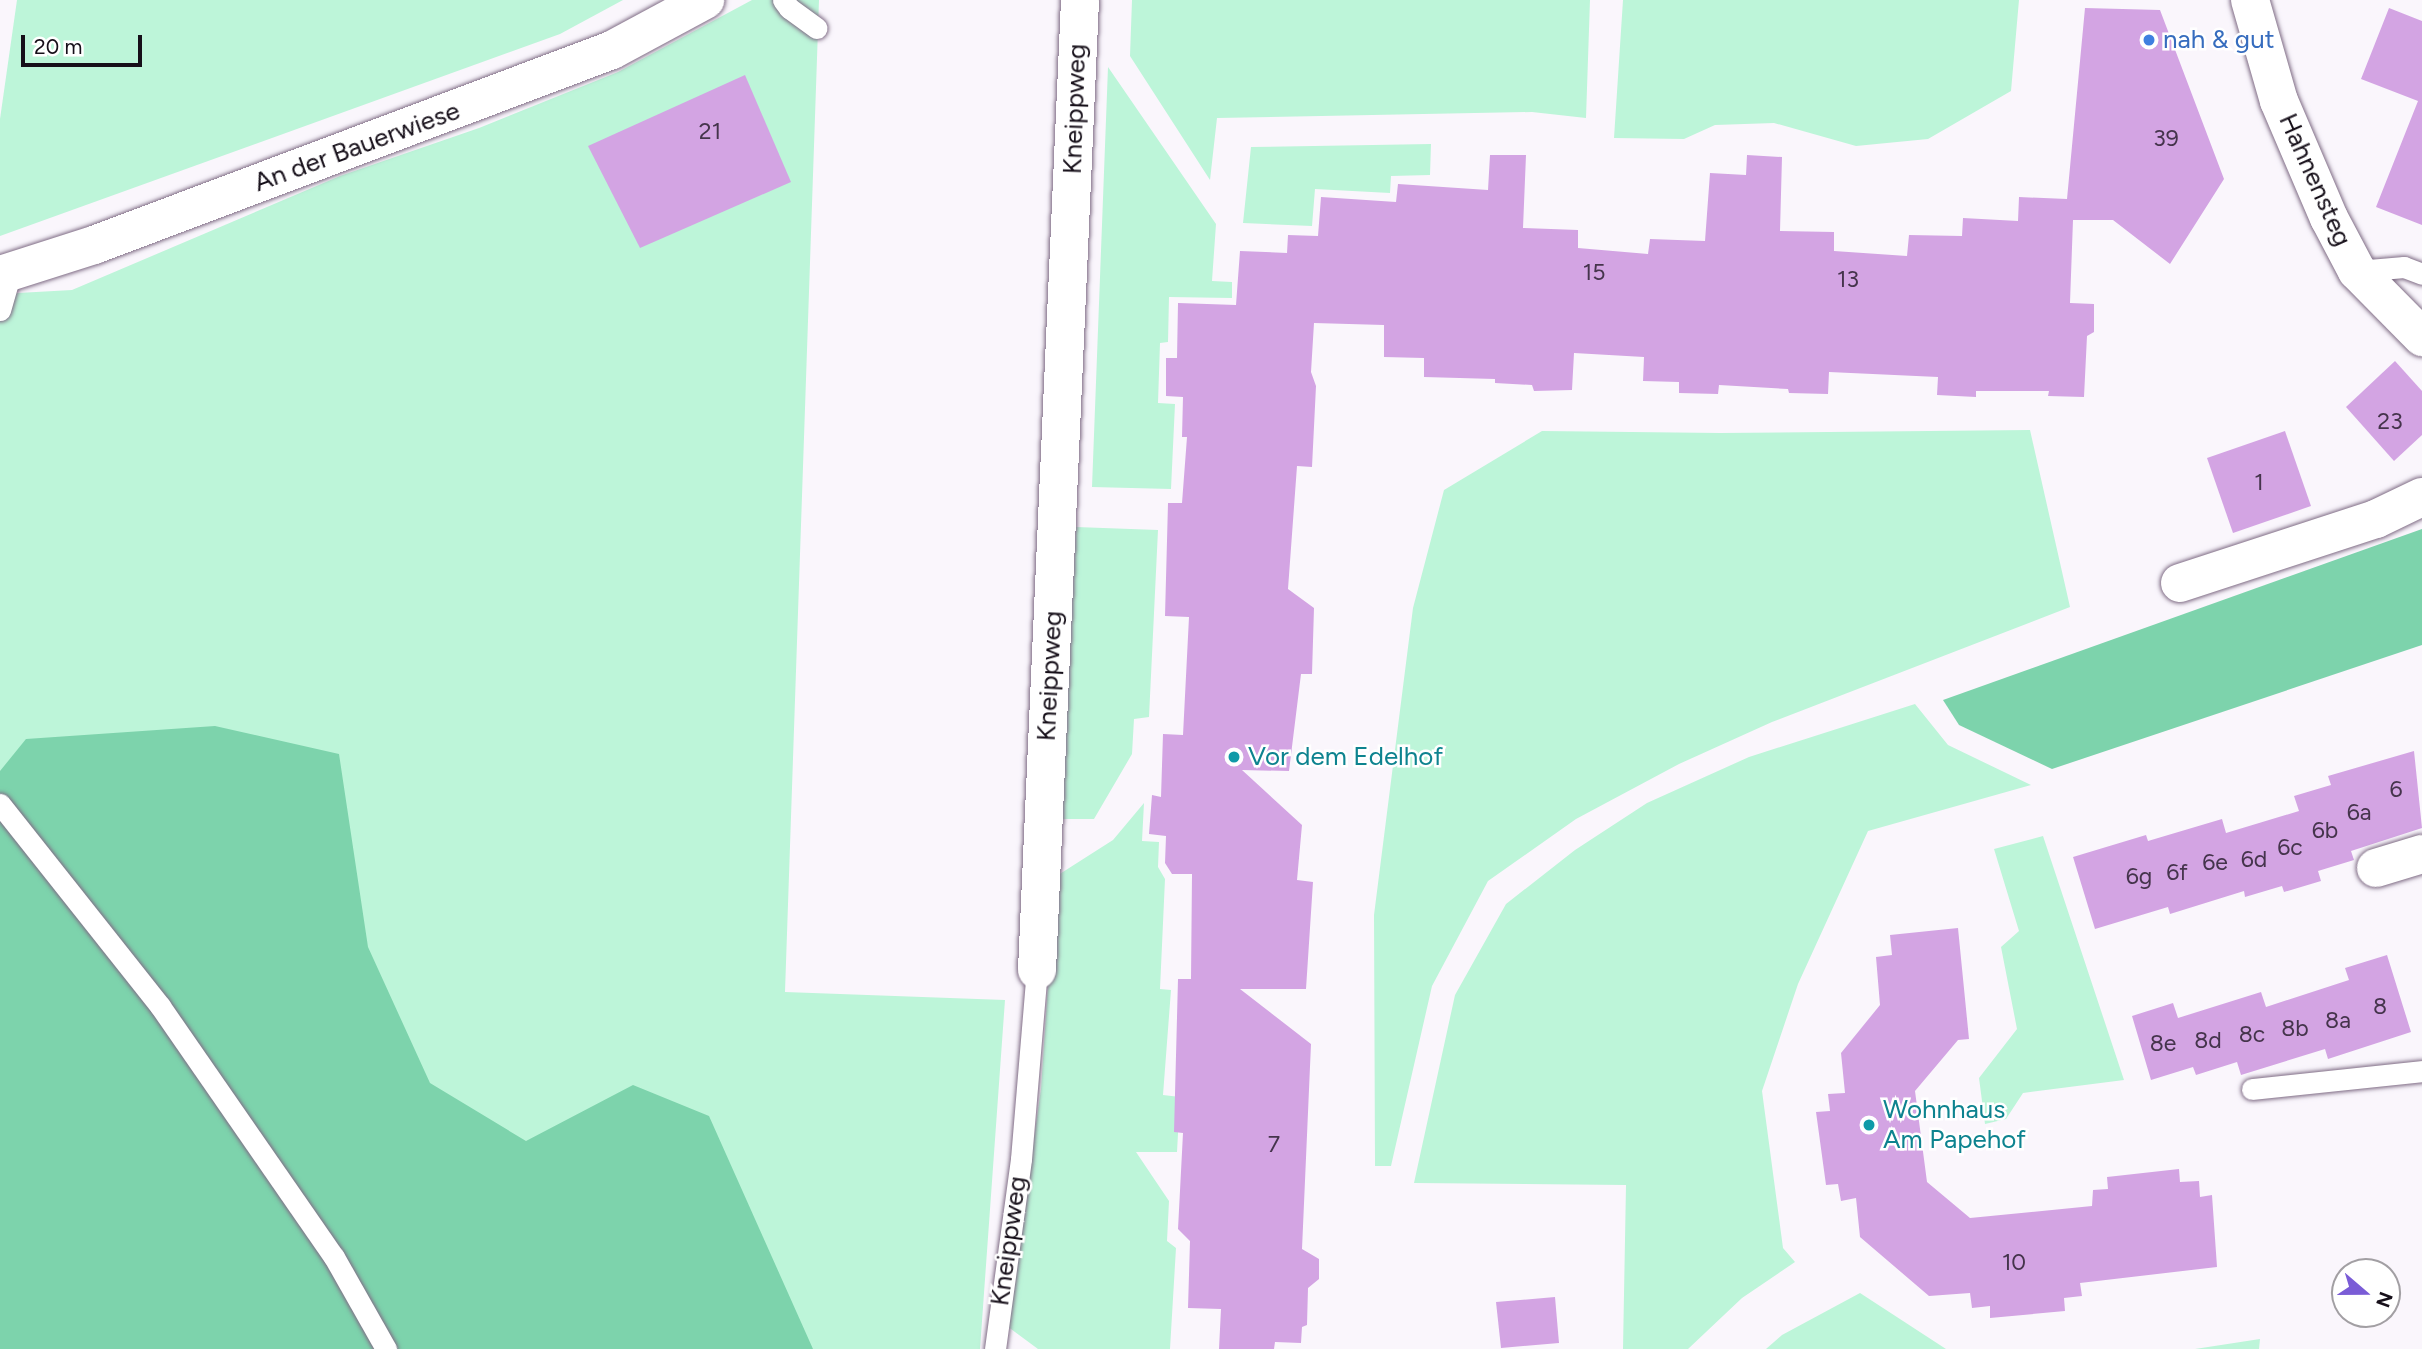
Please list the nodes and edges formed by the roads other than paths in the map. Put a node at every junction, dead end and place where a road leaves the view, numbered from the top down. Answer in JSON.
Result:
{"nodes":[{"id":1,"x":705,"y":0,"type":"edge"},
{"id":2,"x":783,"y":0,"type":"edge"},
{"id":3,"x":1080,"y":0,"type":"edge"},
{"id":4,"x":2249,"y":0,"type":"edge"},
{"id":5,"x":817,"y":28,"type":"dead end"},
{"id":6,"x":2357,"y":271,"type":"junction"},
{"id":7,"x":5,"y":274,"type":"edge"},
{"id":8,"x":2422,"y":274,"type":"edge"},
{"id":9,"x":0,"y":310,"type":"edge"},
{"id":10,"x":2422,"y":337,"type":"edge"},
{"id":11,"x":2422,"y":497,"type":"edge"},
{"id":12,"x":2180,"y":583,"type":"dead end"},
{"id":13,"x":0,"y":804,"type":"edge"},
{"id":14,"x":2422,"y":855,"type":"edge"},
{"id":15,"x":2376,"y":868,"type":"dead end"},
{"id":16,"x":1037,"y":970,"type":"joint"},
{"id":17,"x":2422,"y":1071,"type":"edge"},
{"id":18,"x":2252,"y":1089,"type":"dead end"},
{"id":19,"x":386,"y":1349,"type":"edge"},
{"id":20,"x":995,"y":1349,"type":"edge"}],
"edges":[{"from":1,"to":7,"type":"street","name":"An der Bauerwiese"},
{"from":2,"to":5,"type":"lane"},
{"from":3,"to":16,"type":"street","name":"Kneippweg"},
{"from":4,"to":6,"type":"street","name":"Hahnensteg"},
{"from":6,"to":8,"type":"lane"},
{"from":6,"to":10,"type":"street","name":"Hahnensteg"},
{"from":7,"to":9,"type":"lane"},
{"from":11,"to":12,"type":"street"},
{"from":13,"to":19,"type":"lane"},
{"from":14,"to":15,"type":"street"},
{"from":16,"to":20,"type":"lane","name":"Kneippweg"},
{"from":17,"to":18,"type":"lane"}]}
